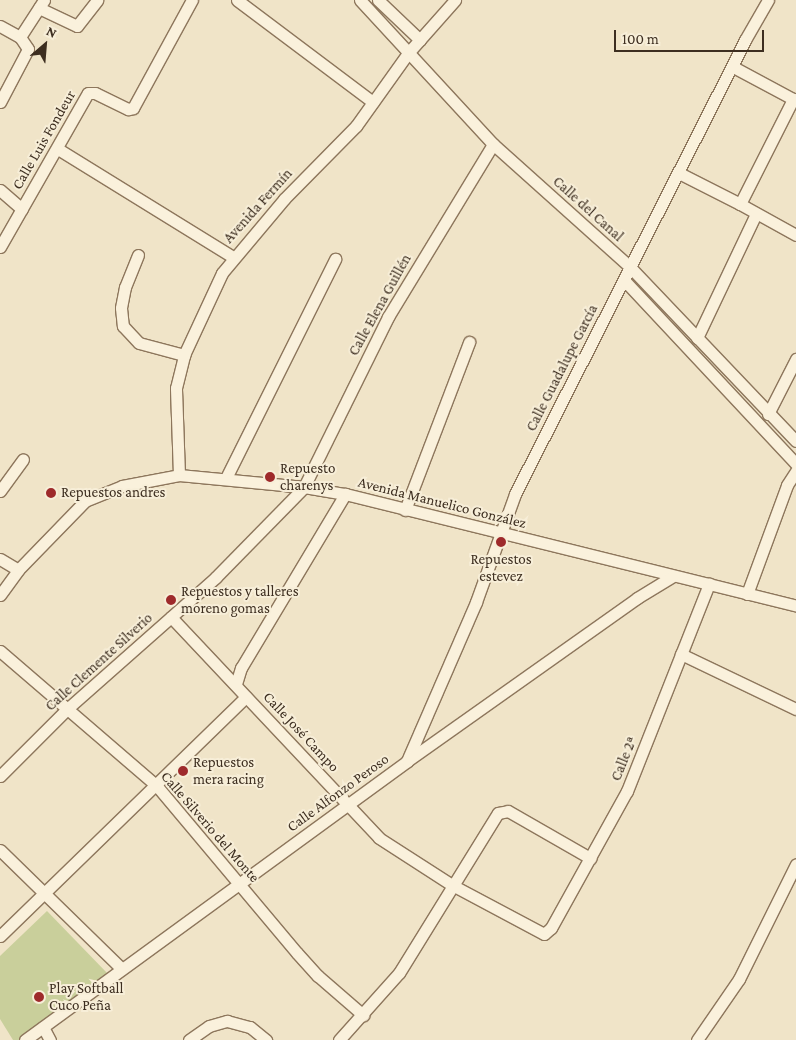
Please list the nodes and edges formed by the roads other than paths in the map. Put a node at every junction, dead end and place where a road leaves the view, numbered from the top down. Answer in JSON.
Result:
{"nodes":[{"id":1,"x":98,"y":0,"type":"edge"},
{"id":2,"x":192,"y":0,"type":"edge"},
{"id":3,"x":237,"y":0,"type":"edge"},
{"id":4,"x":360,"y":0,"type":"edge"},
{"id":5,"x":378,"y":0,"type":"edge"},
{"id":6,"x":455,"y":0,"type":"edge"},
{"id":7,"x":768,"y":0,"type":"edge"},
{"id":8,"x":42,"y":4,"type":"edge"},
{"id":9,"x":0,"y":26,"type":"edge"},
{"id":10,"x":20,"y":37,"type":"junction"},
{"id":11,"x":420,"y":40,"type":"junction"},
{"id":12,"x":408,"y":53,"type":"junction"},
{"id":13,"x":733,"y":67,"type":"junction"},
{"id":14,"x":794,"y":100,"type":"edge"},
{"id":15,"x":0,"y":102,"type":"edge"},
{"id":16,"x":373,"y":102,"type":"junction"},
{"id":17,"x":493,"y":144,"type":"junction"},
{"id":18,"x":58,"y":148,"type":"junction"},
{"id":19,"x":678,"y":173,"type":"junction"},
{"id":20,"x":0,"y":190,"type":"edge"},
{"id":21,"x":740,"y":204,"type":"junction"},
{"id":22,"x":22,"y":209,"type":"junction"},
{"id":23,"x":756,"y":214,"type":"junction"},
{"id":24,"x":796,"y":235,"type":"edge"},
{"id":25,"x":0,"y":247,"type":"edge"},
{"id":26,"x":138,"y":255,"type":"dead end"},
{"id":27,"x":233,"y":257,"type":"junction"},
{"id":28,"x":335,"y":258,"type":"dead end"},
{"id":29,"x":631,"y":268,"type":"junction"},
{"id":30,"x":624,"y":280,"type":"junction"},
{"id":31,"x":697,"y":338,"type":"junction"},
{"id":32,"x":469,"y":342,"type":"dead end"},
{"id":33,"x":184,"y":355,"type":"junction"},
{"id":34,"x":796,"y":359,"type":"edge"},
{"id":35,"x":768,"y":414,"type":"junction"},
{"id":36,"x":796,"y":441,"type":"edge"},
{"id":37,"x":23,"y":459,"type":"dead end"},
{"id":38,"x":796,"y":464,"type":"edge"},
{"id":39,"x":796,"y":471,"type":"edge"},
{"id":40,"x":179,"y":475,"type":"junction"},
{"id":41,"x":226,"y":478,"type":"junction"},
{"id":42,"x":304,"y":487,"type":"junction"},
{"id":43,"x":0,"y":490,"type":"edge"},
{"id":44,"x":345,"y":494,"type":"junction"},
{"id":45,"x":405,"y":510,"type":"junction"},
{"id":46,"x":499,"y":533,"type":"junction"},
{"id":47,"x":0,"y":559,"type":"edge"},
{"id":48,"x":18,"y":570,"type":"junction"},
{"id":49,"x":673,"y":576,"type":"junction"},
{"id":50,"x":709,"y":584,"type":"junction"},
{"id":51,"x":747,"y":594,"type":"junction"},
{"id":52,"x":0,"y":595,"type":"edge"},
{"id":53,"x":796,"y":606,"type":"edge"},
{"id":54,"x":171,"y":617,"type":"junction"},
{"id":55,"x":0,"y":651,"type":"edge"},
{"id":56,"x":681,"y":654,"type":"junction"},
{"id":57,"x":236,"y":684,"type":"junction"},
{"id":58,"x":246,"y":696,"type":"junction"},
{"id":59,"x":66,"y":709,"type":"junction"},
{"id":60,"x":796,"y":709,"type":"edge"},
{"id":61,"x":407,"y":761,"type":"junction"},
{"id":62,"x":0,"y":776,"type":"edge"},
{"id":63,"x":156,"y":785,"type":"junction"},
{"id":64,"x":349,"y":805,"type":"junction"},
{"id":65,"x":0,"y":850,"type":"edge"},
{"id":66,"x":590,"y":858,"type":"junction"},
{"id":67,"x":796,"y":864,"type":"edge"},
{"id":68,"x":240,"y":883,"type":"junction"},
{"id":69,"x":452,"y":885,"type":"junction"},
{"id":70,"x":46,"y":892,"type":"junction"},
{"id":71,"x":544,"y":934,"type":"joint"},
{"id":72,"x":0,"y":936,"type":"edge"},
{"id":73,"x":122,"y":969,"type":"junction"},
{"id":74,"x":363,"y":1015,"type":"junction"},
{"id":75,"x":43,"y":1027,"type":"junction"},
{"id":76,"x":25,"y":1040,"type":"edge"},
{"id":77,"x":50,"y":1040,"type":"edge"},
{"id":78,"x":189,"y":1040,"type":"edge"},
{"id":79,"x":266,"y":1040,"type":"edge"},
{"id":80,"x":340,"y":1040,"type":"edge"},
{"id":81,"x":696,"y":1040,"type":"edge"}],
"edges":[{"from":1,"to":8,"type":"street"},
{"from":2,"to":18,"type":"street","name":"Calle Luis Fondeur"},
{"from":3,"to":16,"type":"street"},
{"from":4,"to":12,"type":"street","name":"Calle del Canal"},
{"from":5,"to":11,"type":"street"},
{"from":6,"to":11,"type":"street","name":"Avenida Fermín"},
{"from":7,"to":13,"type":"street","name":"Calle Guadalupe García"},
{"from":8,"to":10,"type":"street"},
{"from":9,"to":10,"type":"street"},
{"from":10,"to":15,"type":"street"},
{"from":11,"to":12,"type":"street","name":"Avenida Fermín"},
{"from":12,"to":16,"type":"street","name":"Avenida Fermín"},
{"from":12,"to":17,"type":"street","name":"Calle del Canal"},
{"from":13,"to":14,"type":"street"},
{"from":13,"to":19,"type":"street","name":"Calle Guadalupe García"},
{"from":14,"to":21,"type":"street"},
{"from":16,"to":27,"type":"street","name":"Avenida Fermín"},
{"from":17,"to":29,"type":"street","name":"Calle del Canal"},
{"from":17,"to":42,"type":"street","name":"Calle Elena Guillén"},
{"from":18,"to":22,"type":"street","name":"Calle Luis Fondeur"},
{"from":18,"to":27,"type":"street"},
{"from":19,"to":21,"type":"street"},
{"from":19,"to":29,"type":"street","name":"Calle Guadalupe García"},
{"from":20,"to":22,"type":"street"},
{"from":21,"to":23,"type":"street"},
{"from":22,"to":25,"type":"street","name":"Calle Luis Fondeur"},
{"from":23,"to":24,"type":"street"},
{"from":23,"to":31,"type":"street"},
{"from":26,"to":33,"type":"street"},
{"from":27,"to":33,"type":"street","name":"Avenida Fermín"},
{"from":28,"to":41,"type":"street"},
{"from":29,"to":30,"type":"street","name":"Calle Guadalupe García"},
{"from":29,"to":31,"type":"street","name":"Calle del Canal"},
{"from":30,"to":38,"type":"street"},
{"from":30,"to":46,"type":"street","name":"Calle Guadalupe García"},
{"from":31,"to":35,"type":"street","name":"Calle del Canal"},
{"from":32,"to":45,"type":"street"},
{"from":33,"to":40,"type":"street","name":"Avenida Fermín"},
{"from":34,"to":35,"type":"street"},
{"from":35,"to":36,"type":"street","name":"Calle del Canal"},
{"from":37,"to":43,"type":"street"},
{"from":39,"to":51,"type":"street"},
{"from":40,"to":41,"type":"street","name":"Avenida Manuelico González"},
{"from":40,"to":48,"type":"street","name":"Avenida Manuelico González"},
{"from":41,"to":42,"type":"street","name":"Avenida Manuelico González"},
{"from":42,"to":44,"type":"street","name":"Avenida Manuelico González"},
{"from":42,"to":54,"type":"street","name":"Calle Clemente Silverio"},
{"from":44,"to":45,"type":"street","name":"Avenida Manuelico González"},
{"from":44,"to":57,"type":"street"},
{"from":45,"to":46,"type":"street","name":"Avenida Manuelico González"},
{"from":46,"to":49,"type":"street","name":"Avenida Manuelico González"},
{"from":46,"to":61,"type":"street","name":"Calle Guadalupe García"},
{"from":47,"to":48,"type":"street"},
{"from":48,"to":52,"type":"street","name":"Avenida Manuelico González"},
{"from":49,"to":50,"type":"street","name":"Avenida Manuelico González"},
{"from":49,"to":61,"type":"street","name":"Calle Alfonzo Peroso"},
{"from":50,"to":51,"type":"street","name":"Avenida Manuelico González"},
{"from":50,"to":56,"type":"street","name":"Calle 2ª"},
{"from":51,"to":53,"type":"street","name":"Avenida Manuelico González"},
{"from":54,"to":57,"type":"street","name":"Calle José Campo"},
{"from":54,"to":59,"type":"street","name":"Calle Clemente Silverio"},
{"from":55,"to":59,"type":"street","name":"Calle Silverio del Monte"},
{"from":56,"to":60,"type":"street"},
{"from":56,"to":66,"type":"street","name":"Calle 2ª"},
{"from":57,"to":58,"type":"street","name":"Calle José Campo"},
{"from":58,"to":63,"type":"street"},
{"from":58,"to":64,"type":"street","name":"Calle José Campo"},
{"from":59,"to":62,"type":"street","name":"Calle Clemente Silverio"},
{"from":59,"to":63,"type":"street","name":"Calle Silverio del Monte"},
{"from":61,"to":64,"type":"street","name":"Calle Alfonzo Peroso"},
{"from":63,"to":68,"type":"street","name":"Calle Silverio del Monte"},
{"from":63,"to":70,"type":"street"},
{"from":64,"to":68,"type":"street","name":"Calle Alfonzo Peroso"},
{"from":64,"to":69,"type":"street","name":"Calle José Campo"},
{"from":65,"to":70,"type":"street"},
{"from":66,"to":69,"type":"street"},
{"from":66,"to":71,"type":"street","name":"Calle 2ª"},
{"from":67,"to":81,"type":"street"},
{"from":68,"to":73,"type":"street","name":"Calle Alfonzo Peroso"},
{"from":68,"to":74,"type":"street","name":"Calle Silverio del Monte"},
{"from":69,"to":71,"type":"street","name":"Calle José Campo"},
{"from":69,"to":74,"type":"street"},
{"from":70,"to":72,"type":"street"},
{"from":70,"to":73,"type":"street"},
{"from":73,"to":75,"type":"street","name":"Calle Alfonzo Peroso"},
{"from":74,"to":80,"type":"street"},
{"from":75,"to":76,"type":"street","name":"Calle Alfonzo Peroso"},
{"from":75,"to":77,"type":"street"},
{"from":78,"to":79,"type":"street"}]}
